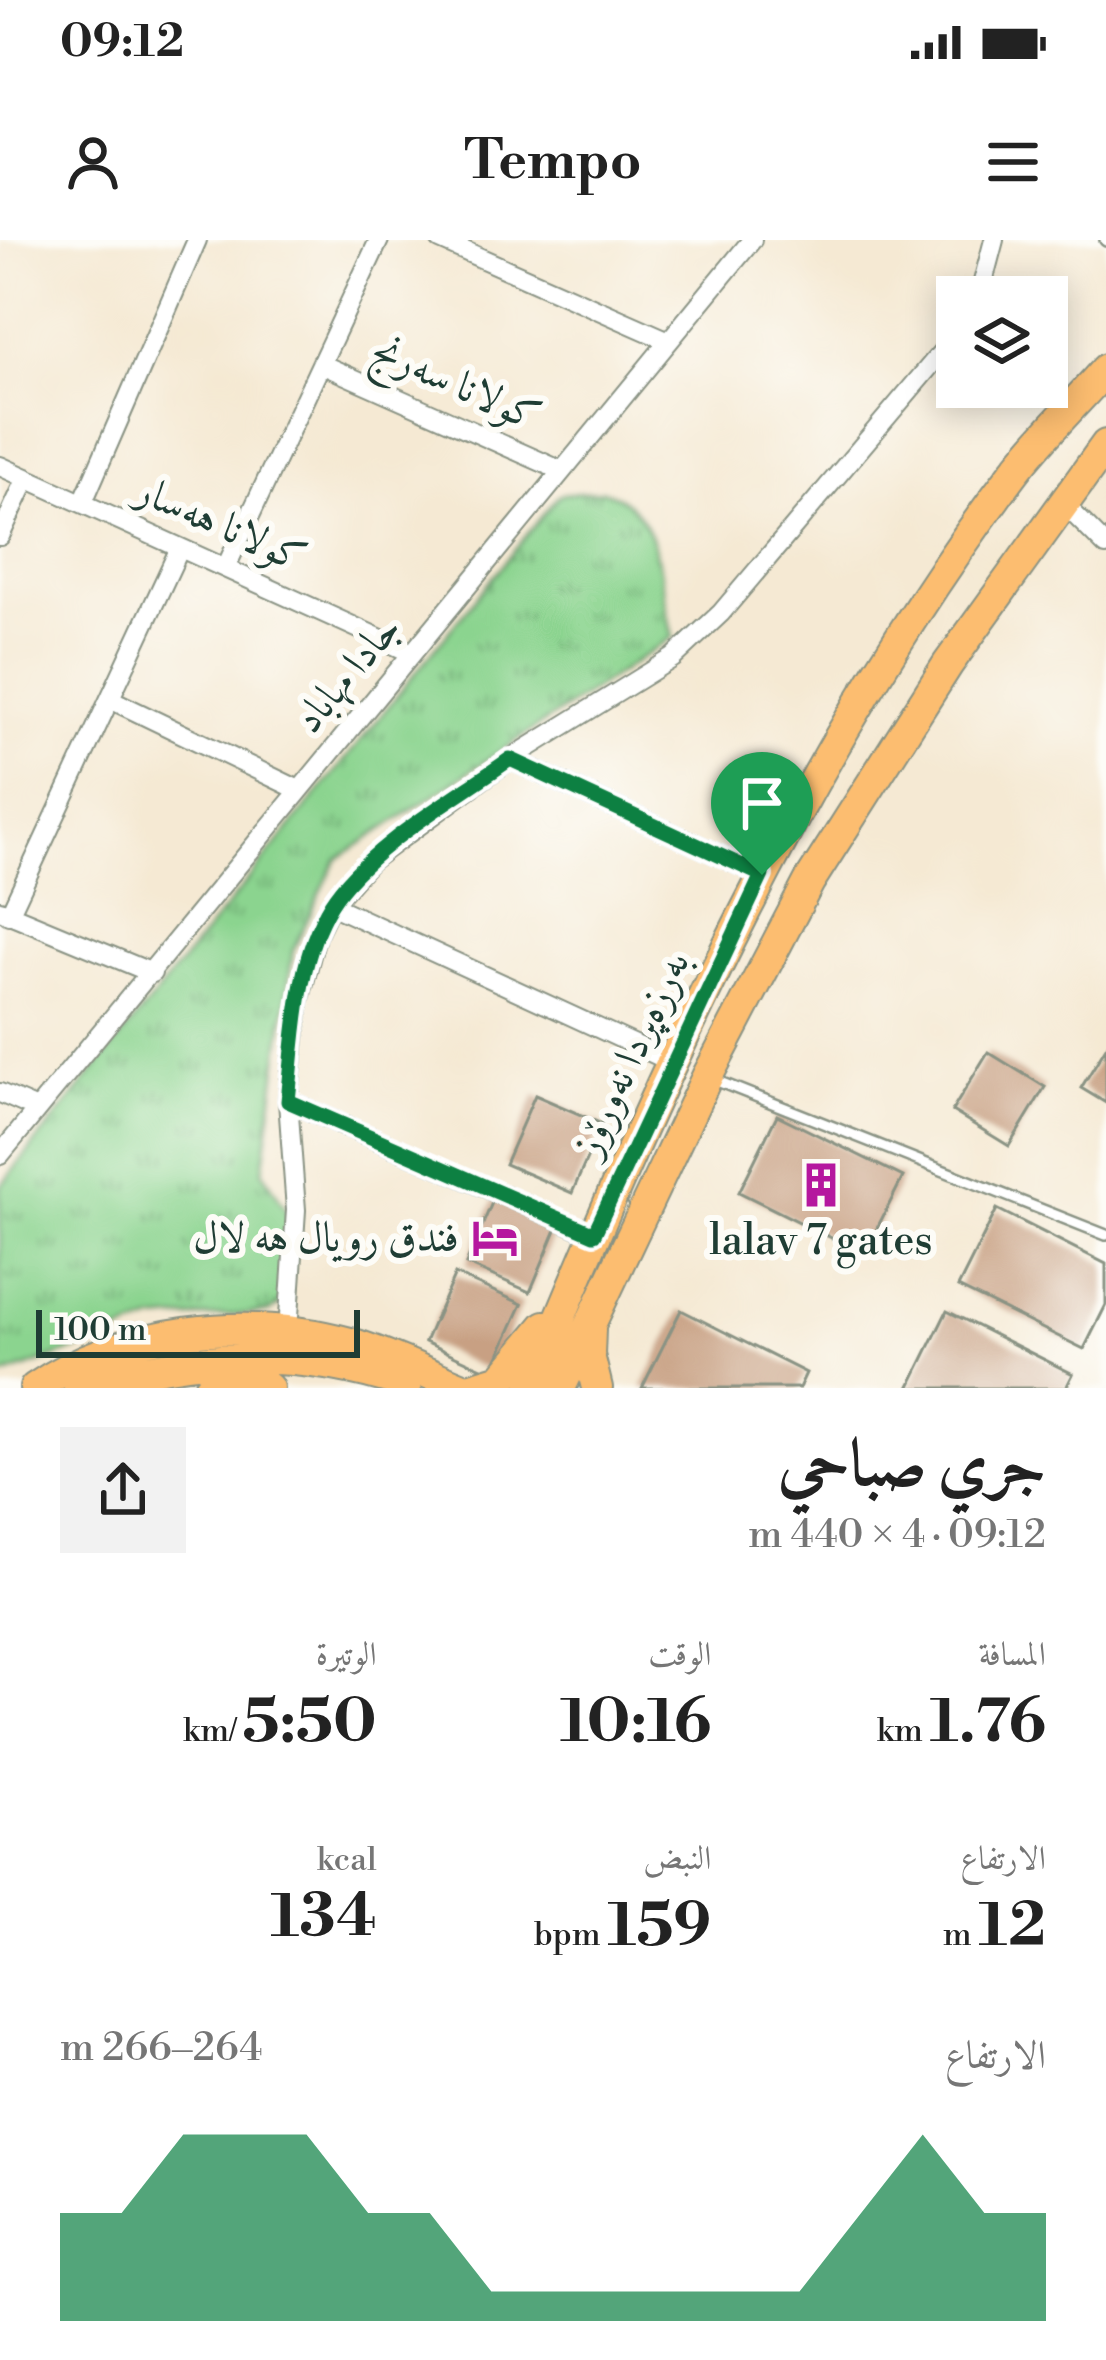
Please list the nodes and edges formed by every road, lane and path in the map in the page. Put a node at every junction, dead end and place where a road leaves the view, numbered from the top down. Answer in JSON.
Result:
{"nodes":[{"id":1,"x":197,"y":240,"type":"edge"},
{"id":2,"x":379,"y":240,"type":"edge"},
{"id":3,"x":440,"y":240,"type":"edge"},
{"id":4,"x":752,"y":240,"type":"edge"},
{"id":5,"x":994,"y":240,"type":"edge"},
{"id":6,"x":985,"y":276,"type":"edge"},
{"id":7,"x":669,"y":341,"type":"junction"},
{"id":8,"x":936,"y":359,"type":"edge"},
{"id":9,"x":321,"y":364,"type":"junction"},
{"id":10,"x":1106,"y":369,"type":"edge"},
{"id":11,"x":1100,"y":465,"type":"edge"},
{"id":12,"x":0,"y":466,"type":"edge"},
{"id":13,"x":562,"y":471,"type":"junction"},
{"id":14,"x":27,"y":478,"type":"junction"},
{"id":15,"x":1061,"y":501,"type":"junction"},
{"id":16,"x":82,"y":502,"type":"junction"},
{"id":17,"x":0,"y":536,"type":"edge"},
{"id":18,"x":1106,"y":546,"type":"edge"},
{"id":19,"x":179,"y":550,"type":"junction"},
{"id":20,"x":227,"y":565,"type":"junction"},
{"id":21,"x":412,"y":653,"type":"junction"},
{"id":22,"x":110,"y":699,"type":"junction"},
{"id":23,"x":510,"y":759,"type":"junction"},
{"id":24,"x":299,"y":790,"type":"junction"},
{"id":25,"x":762,"y":875,"type":"junction"},
{"id":26,"x":331,"y":905,"type":"junction"},
{"id":27,"x":4,"y":912,"type":"edge"},
{"id":28,"x":152,"y":973,"type":"junction"},
{"id":29,"x":674,"y":1063,"type":"junction"},
{"id":30,"x":707,"y":1077,"type":"junction"},
{"id":31,"x":0,"y":1093,"type":"edge"},
{"id":32,"x":288,"y":1101,"type":"junction"},
{"id":33,"x":37,"y":1109,"type":"junction"},
{"id":34,"x":0,"y":1155,"type":"edge"},
{"id":35,"x":594,"y":1234,"type":"junction"},
{"id":36,"x":1106,"y":1235,"type":"edge"},
{"id":37,"x":563,"y":1302,"type":"junction"},
{"id":38,"x":590,"y":1325,"type":"junction"},
{"id":39,"x":288,"y":1331,"type":"junction"},
{"id":40,"x":548,"y":1382,"type":"edge"},
{"id":41,"x":404,"y":1383,"type":"edge"},
{"id":42,"x":35,"y":1388,"type":"edge"},
{"id":43,"x":79,"y":1388,"type":"edge"},
{"id":44,"x":209,"y":1388,"type":"edge"},
{"id":45,"x":268,"y":1388,"type":"edge"},
{"id":46,"x":467,"y":1388,"type":"edge"},
{"id":47,"x":597,"y":1388,"type":"edge"}],
"edges":[{"from":1,"to":16,"type":"street"},
{"from":2,"to":9,"type":"street"},
{"from":3,"to":7,"type":"street"},
{"from":4,"to":7,"type":"street","name":"جادا مهاباد"},
{"from":5,"to":6,"type":"street"},
{"from":7,"to":13,"type":"street","name":"جادا مهاباد"},
{"from":8,"to":23,"type":"street"},
{"from":9,"to":13,"type":"street","name":"کولانا سەرنج"},
{"from":9,"to":20,"type":"street"},
{"from":10,"to":25,"type":"main road","name":"بەرزەپردا نەورۆز"},
{"from":11,"to":15,"type":"main road","name":"بەرزەپردا نەورۆز"},
{"from":12,"to":14,"type":"street","name":"کولانا هه‌سار"},
{"from":13,"to":21,"type":"street","name":"جادا مهاباد"},
{"from":14,"to":16,"type":"street","name":"کولانا هه‌سار"},
{"from":14,"to":17,"type":"street"},
{"from":15,"to":18,"type":"street"},
{"from":15,"to":30,"type":"main road","name":"بەرزەپردا نەورۆز"},
{"from":16,"to":19,"type":"street","name":"کولانا هه‌سار"},
{"from":19,"to":20,"type":"street","name":"کولانا هه‌سار"},
{"from":19,"to":22,"type":"street"},
{"from":20,"to":21,"type":"street","name":"کولانا هه‌سار"},
{"from":21,"to":24,"type":"street","name":"جادا مهاباد"},
{"from":22,"to":24,"type":"street"},
{"from":22,"to":27,"type":"street"},
{"from":23,"to":25,"type":"street"},
{"from":23,"to":26,"type":"street"},
{"from":24,"to":28,"type":"street","name":"جادا مهاباد"},
{"from":25,"to":29,"type":"main road","name":"بەرزەپردا نەورۆز"},
{"from":26,"to":29,"type":"street"},
{"from":26,"to":32,"type":"street"},
{"from":27,"to":28,"type":"street"},
{"from":28,"to":33,"type":"street","name":"جادا مهاباد"},
{"from":29,"to":35,"type":"main road","name":"بەرزەپردا نەورۆز"},
{"from":30,"to":36,"type":"lane"},
{"from":30,"to":38,"type":"main road","name":"بەرزەپردا نەورۆز"},
{"from":31,"to":33,"type":"street"},
{"from":32,"to":35,"type":"street"},
{"from":32,"to":39,"type":"street"},
{"from":33,"to":34,"type":"street","name":"جادا مهاباد"},
{"from":35,"to":37,"type":"main road","name":"بەرزەپردا نەورۆز"},
{"from":37,"to":40,"type":"main road","name":"بەرزەپردا نەورۆز"},
{"from":37,"to":46,"type":"main road"},
{"from":38,"to":40,"type":"main road","name":"بەرزەپردا نەورۆز"},
{"from":38,"to":47,"type":"main road"},
{"from":39,"to":42,"type":"main road"},
{"from":39,"to":46,"type":"main road"},
{"from":41,"to":43,"type":"main road"},
{"from":44,"to":45,"type":"main road"}]}
